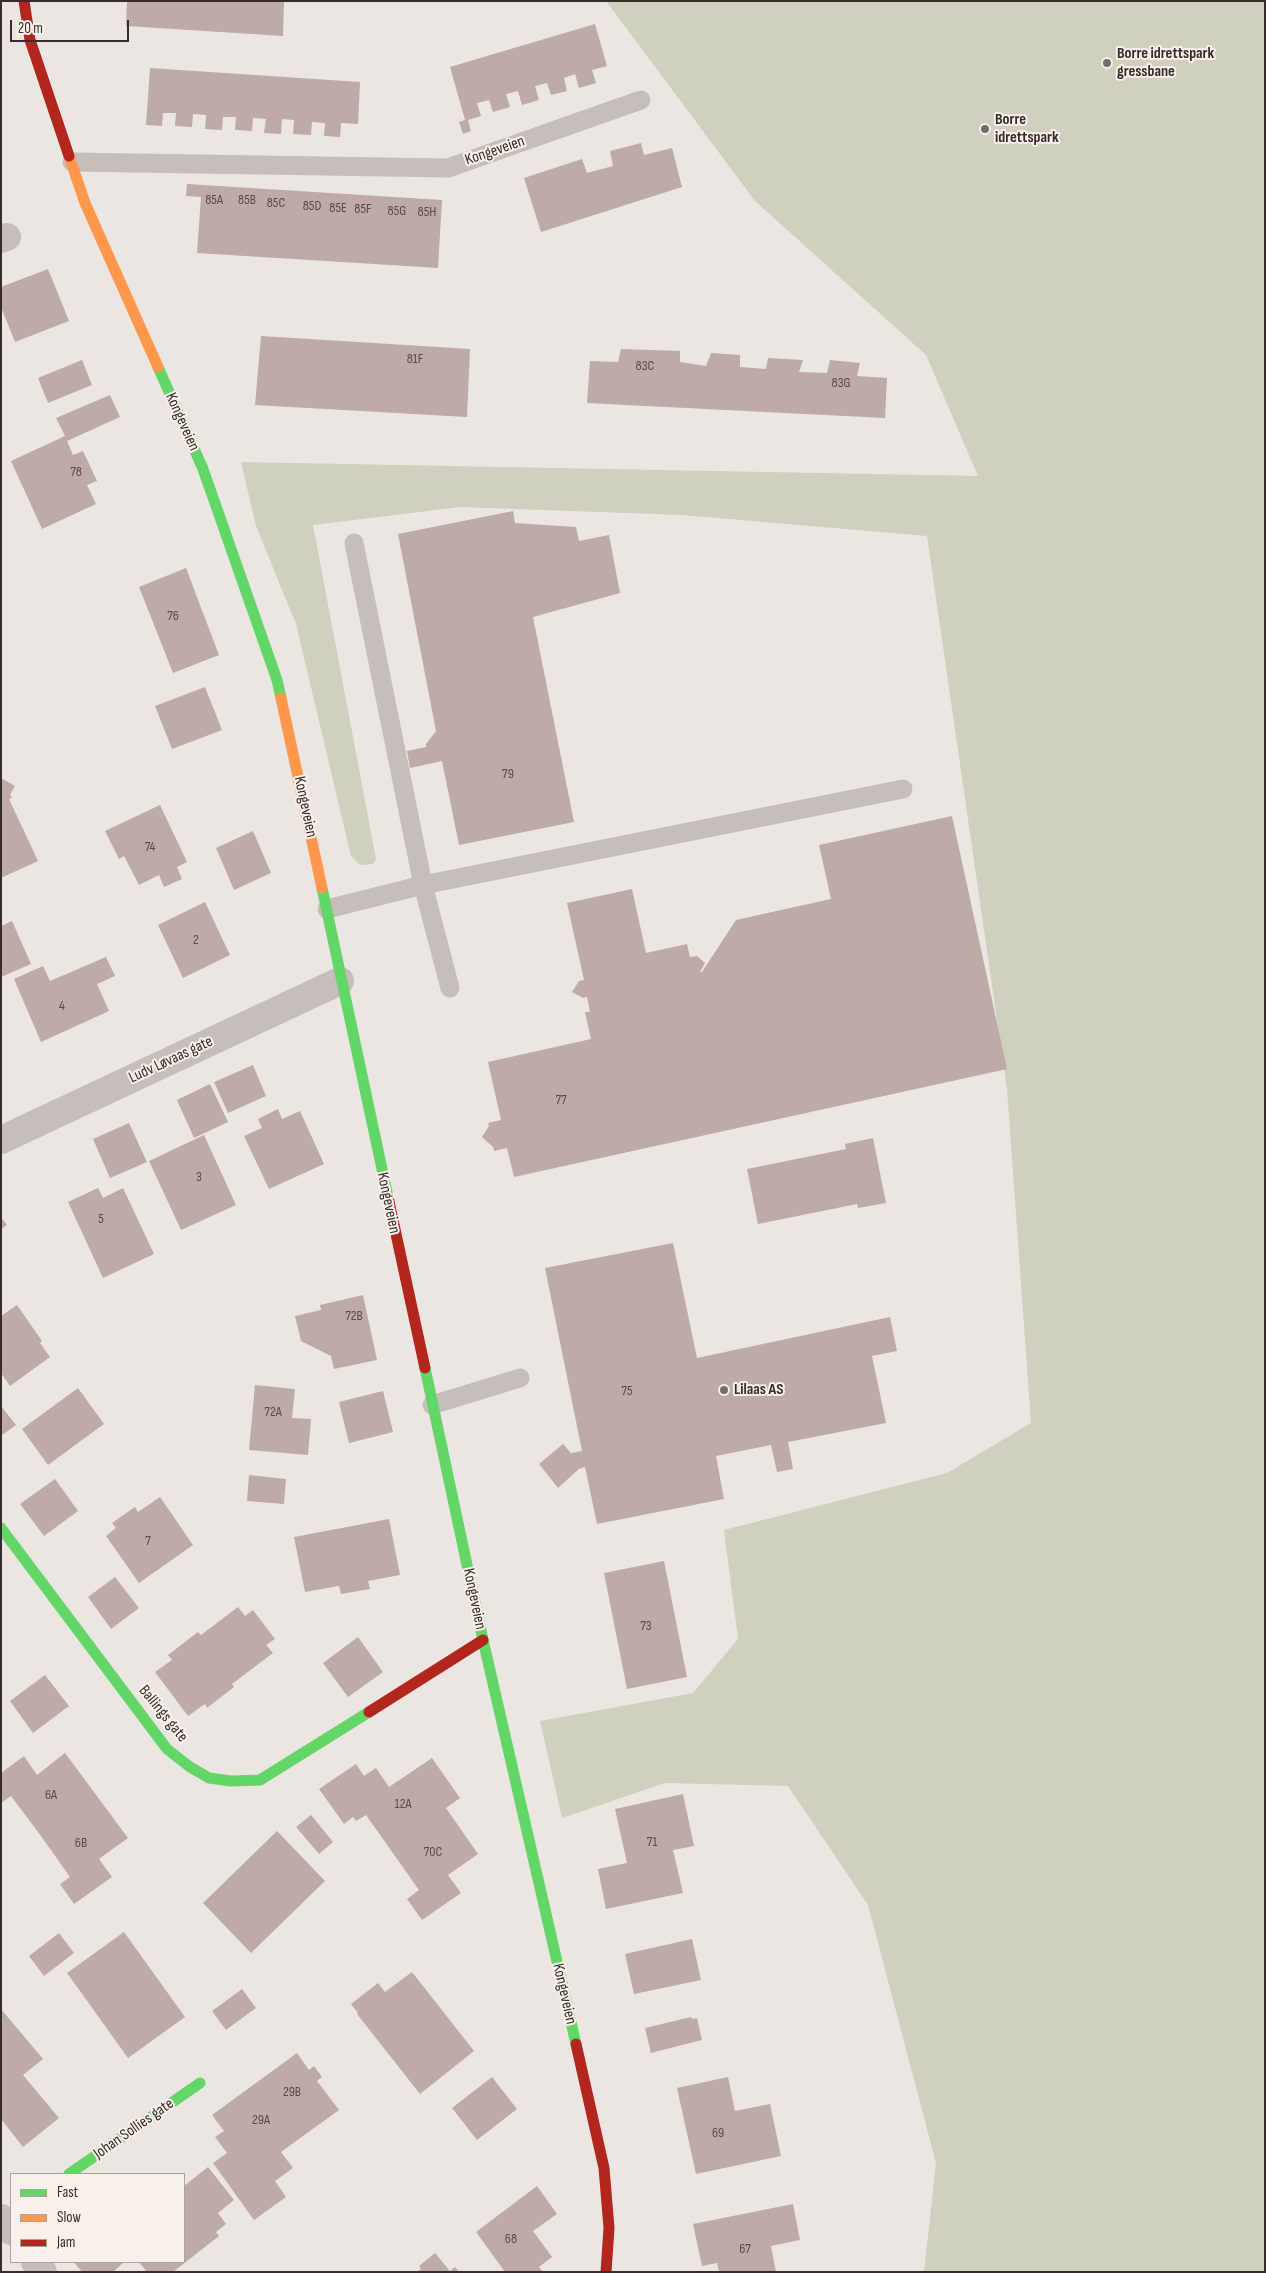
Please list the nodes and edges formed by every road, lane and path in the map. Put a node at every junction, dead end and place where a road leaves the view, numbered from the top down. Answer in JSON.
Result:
{"nodes":[{"id":1,"x":24,"y":1,"type":"edge"},
{"id":2,"x":641,"y":100,"type":"dead end"},
{"id":3,"x":72,"y":162,"type":"junction"},
{"id":4,"x":354,"y":543,"type":"dead end"},
{"id":5,"x":903,"y":788,"type":"dead end"},
{"id":6,"x":423,"y":886,"type":"junction"},
{"id":7,"x":327,"y":909,"type":"junction"},
{"id":8,"x":340,"y":981,"type":"junction"},
{"id":9,"x":450,"y":988,"type":"dead end"},
{"id":10,"x":1,"y":1140,"type":"edge"},
{"id":11,"x":520,"y":1378,"type":"dead end"},
{"id":12,"x":432,"y":1405,"type":"junction"},
{"id":13,"x":1,"y":1528,"type":"edge"},
{"id":14,"x":483,"y":1640,"type":"junction"},
{"id":15,"x":200,"y":2083,"type":"dead end"},
{"id":16,"x":70,"y":2173,"type":"edge"},
{"id":17,"x":606,"y":2272,"type":"edge"}],
"edges":[{"from":1,"to":3,"type":"street","name":"Kongeveien"},
{"from":2,"to":3,"type":"lane","name":"Kongeveien"},
{"from":3,"to":7,"type":"street","name":"Kongeveien"},
{"from":4,"to":6,"type":"lane"},
{"from":5,"to":6,"type":"lane"},
{"from":6,"to":7,"type":"lane"},
{"from":6,"to":9,"type":"lane"},
{"from":7,"to":8,"type":"street","name":"Kongeveien"},
{"from":8,"to":10,"type":"street","name":"Ludv Løvaas gate"},
{"from":8,"to":12,"type":"street","name":"Kongeveien"},
{"from":11,"to":12,"type":"lane"},
{"from":12,"to":14,"type":"street","name":"Kongeveien"},
{"from":13,"to":14,"type":"street","name":"Ballings gate"},
{"from":14,"to":17,"type":"street","name":"Kongeveien"},
{"from":15,"to":16,"type":"street","name":"Johan Sollies gate"}]}
